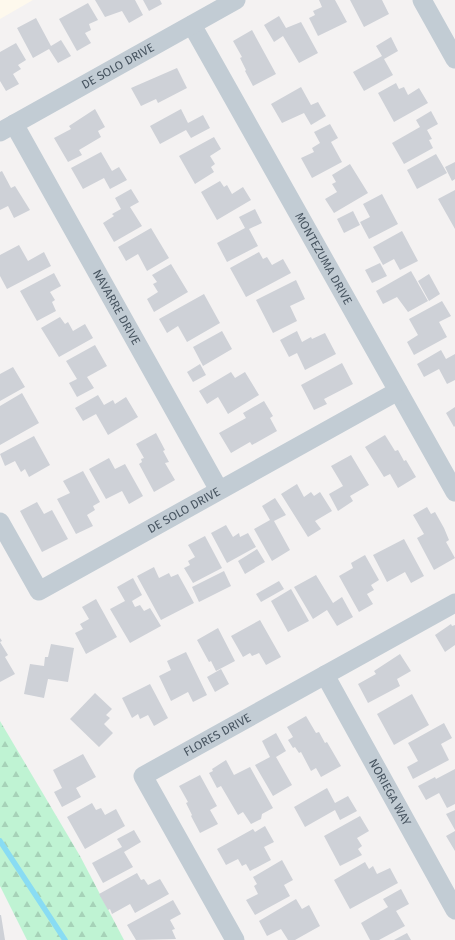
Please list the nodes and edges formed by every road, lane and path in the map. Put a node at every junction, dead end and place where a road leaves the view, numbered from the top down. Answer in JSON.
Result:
{"nodes":[{"id":1,"x":236,"y":0,"type":"edge"},
{"id":2,"x":422,"y":0,"type":"edge"},
{"id":3,"x":192,"y":25,"type":"junction"},
{"id":4,"x":455,"y":59,"type":"edge"},
{"id":5,"x":7,"y":128,"type":"edge"},
{"id":6,"x":398,"y":391,"type":"junction"},
{"id":7,"x":219,"y":490,"type":"junction"},
{"id":8,"x":455,"y":492,"type":"edge"},
{"id":9,"x":0,"y":522,"type":"edge"},
{"id":10,"x":455,"y":603,"type":"edge"},
{"id":11,"x":325,"y":676,"type":"junction"},
{"id":12,"x":455,"y":910,"type":"edge"},
{"id":13,"x":235,"y":940,"type":"edge"}],
"edges":[{"from":1,"to":3,"type":"street","name":"DE SOLO DRIVE"},
{"from":2,"to":4,"type":"street"},
{"from":3,"to":5,"type":"street","name":"DE SOLO DRIVE"},
{"from":3,"to":6,"type":"street","name":"MONTEZUMA DRIVE"},
{"from":5,"to":7,"type":"street","name":"NAVARRE DRIVE"},
{"from":6,"to":7,"type":"street","name":"DE SOLO DRIVE"},
{"from":6,"to":8,"type":"street","name":"MONTEZUMA DRIVE"},
{"from":7,"to":9,"type":"street","name":"DE SOLO DRIVE"},
{"from":10,"to":11,"type":"street","name":"FLORES DRIVE"},
{"from":11,"to":12,"type":"street","name":"NORIEGA WAY"},
{"from":11,"to":13,"type":"street","name":"FLORES DRIVE"}]}
